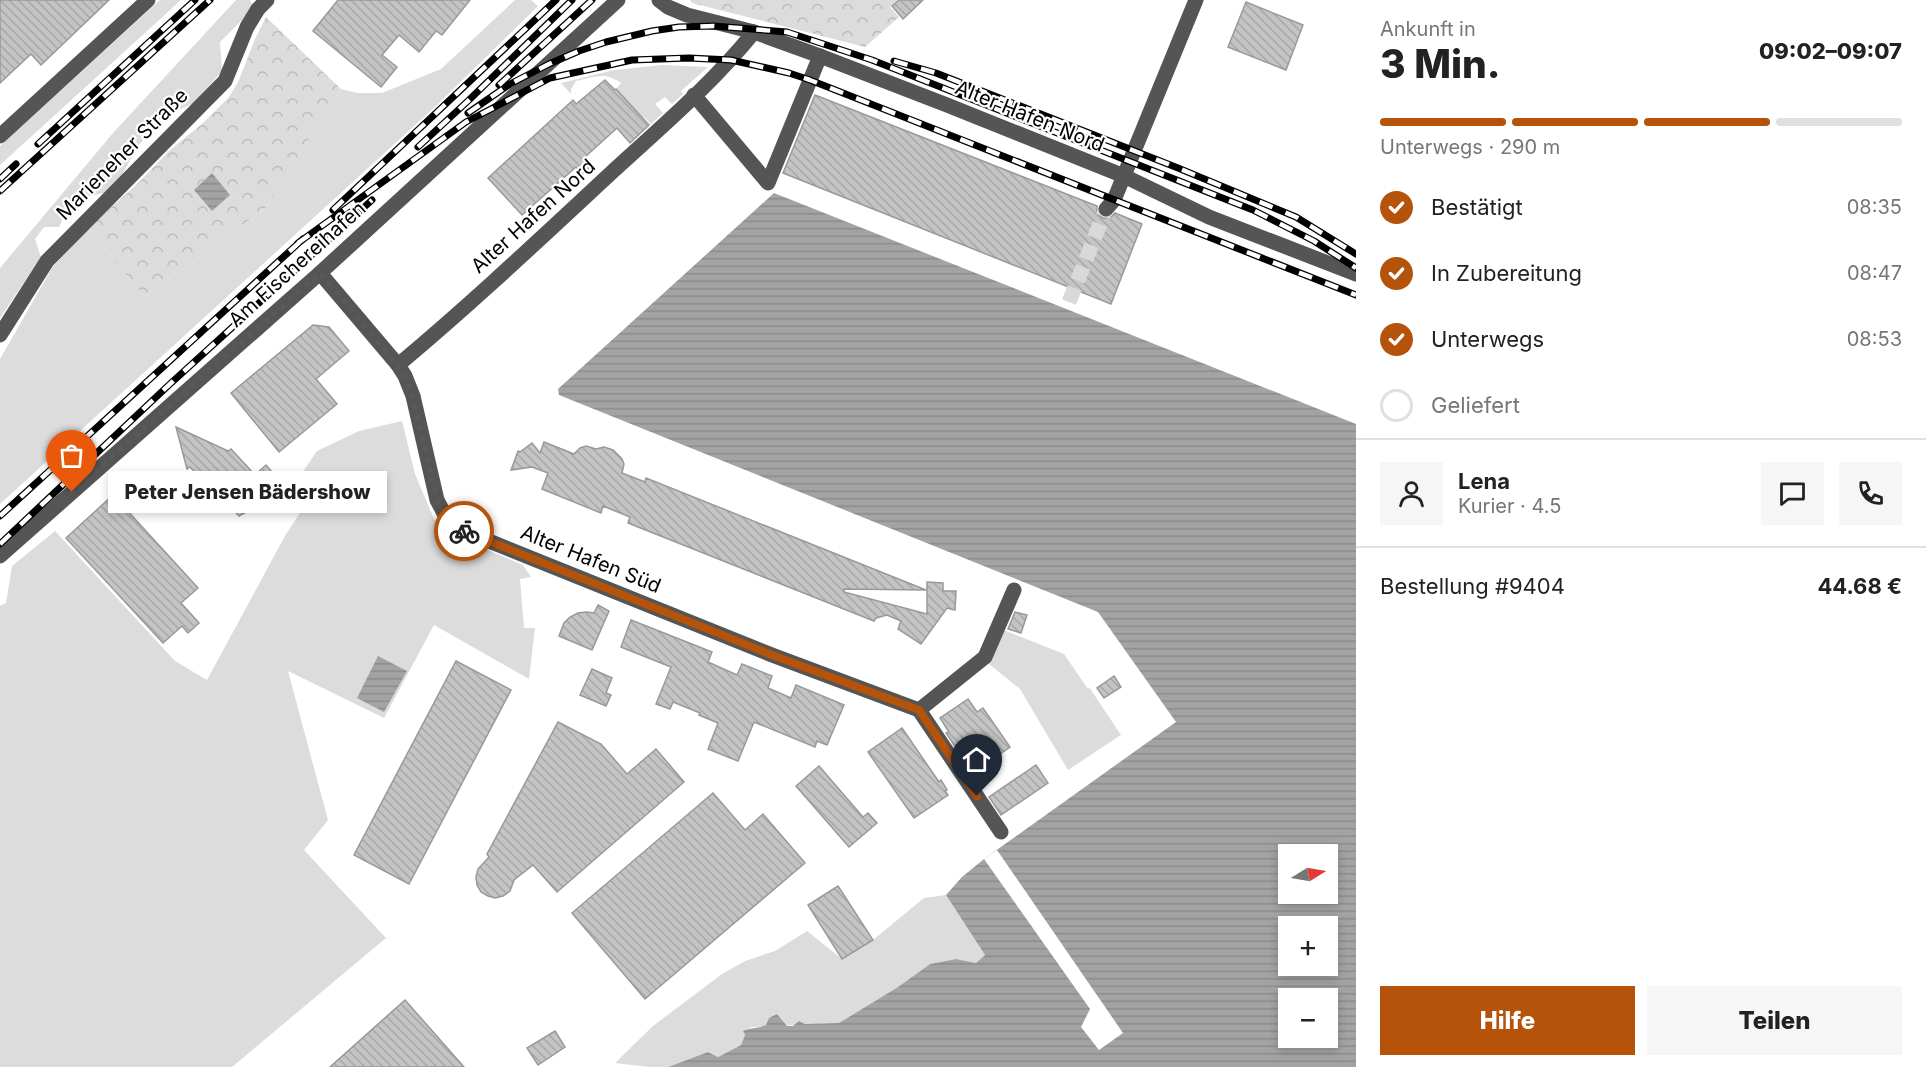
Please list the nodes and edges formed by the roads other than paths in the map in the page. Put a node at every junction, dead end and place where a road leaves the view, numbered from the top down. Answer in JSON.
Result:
{"nodes":[{"id":1,"x":148,"y":0,"type":"edge"},
{"id":2,"x":267,"y":0,"type":"edge"},
{"id":3,"x":618,"y":0,"type":"edge"},
{"id":4,"x":1196,"y":0,"type":"edge"},
{"id":5,"x":666,"y":2,"type":"edge"},
{"id":6,"x":754,"y":32,"type":"junction"},
{"id":7,"x":820,"y":56,"type":"junction"},
{"id":8,"x":694,"y":95,"type":"junction"},
{"id":9,"x":0,"y":136,"type":"edge"},
{"id":10,"x":1124,"y":176,"type":"junction"},
{"id":11,"x":1106,"y":209,"type":"tunnel mouth"},
{"id":12,"x":320,"y":273,"type":"junction"},
{"id":13,"x":1356,"y":274,"type":"edge"},
{"id":14,"x":0,"y":335,"type":"edge"},
{"id":15,"x":398,"y":365,"type":"junction"},
{"id":16,"x":0,"y":556,"type":"edge"},
{"id":17,"x":1014,"y":590,"type":"dead end"},
{"id":18,"x":919,"y":710,"type":"junction"},
{"id":19,"x":1001,"y":832,"type":"dead end"}],
"edges":[{"from":1,"to":9,"type":"street"},
{"from":2,"to":14,"type":"street","name":"Marieneher Straße"},
{"from":3,"to":12,"type":"street","name":"Am Fischereihafen"},
{"from":4,"to":10,"type":"street"},
{"from":5,"to":6,"type":"street","name":"Alter Hafen Nord"},
{"from":6,"to":7,"type":"street","name":"Alter Hafen Nord"},
{"from":6,"to":8,"type":"street","name":"Alter Hafen Nord"},
{"from":7,"to":8,"type":"street"},
{"from":7,"to":10,"type":"street","name":"Alter Hafen Nord"},
{"from":8,"to":15,"type":"street","name":"Alter Hafen Nord"},
{"from":10,"to":11,"type":"street"},
{"from":10,"to":13,"type":"street","name":"Alter Hafen Nord"},
{"from":12,"to":15,"type":"street","name":"Alter Hafen Süd"},
{"from":12,"to":16,"type":"street","name":"Am Fischereihafen"},
{"from":15,"to":18,"type":"street","name":"Alter Hafen Süd"},
{"from":17,"to":18,"type":"street"},
{"from":18,"to":19,"type":"street"}]}
